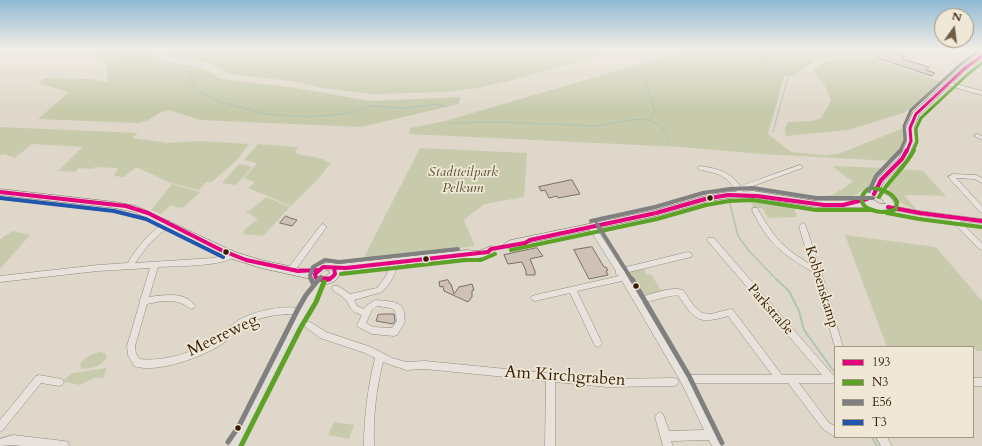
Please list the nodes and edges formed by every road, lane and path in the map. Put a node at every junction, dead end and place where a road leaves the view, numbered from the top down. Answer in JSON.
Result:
{"nodes":[{"id":1,"x":963,"y":70,"type":"edge"},
{"id":2,"x":948,"y":84,"type":"junction"},
{"id":3,"x":982,"y":93,"type":"edge"},
{"id":4,"x":800,"y":167,"type":"dead end"},
{"id":5,"x":700,"y":168,"type":"dead end"},
{"id":6,"x":982,"y":181,"type":"edge"},
{"id":7,"x":879,"y":182,"type":"junction"},
{"id":8,"x":0,"y":192,"type":"edge"},
{"id":9,"x":741,"y":193,"type":"junction"},
{"id":10,"x":871,"y":199,"type":"junction"},
{"id":11,"x":887,"y":202,"type":"junction"},
{"id":12,"x":755,"y":210,"type":"dead end"},
{"id":13,"x":982,"y":210,"type":"edge"},
{"id":14,"x":952,"y":217,"type":"junction"},
{"id":15,"x":982,"y":221,"type":"edge"},
{"id":16,"x":168,"y":223,"type":"junction"},
{"id":17,"x":803,"y":226,"type":"dead end"},
{"id":18,"x":322,"y":227,"type":"dead end"},
{"id":19,"x":592,"y":227,"type":"junction"},
{"id":20,"x":711,"y":240,"type":"dead end"},
{"id":21,"x":982,"y":247,"type":"edge"},
{"id":22,"x":232,"y":254,"type":"junction"},
{"id":23,"x":688,"y":256,"type":"dead end"},
{"id":24,"x":395,"y":262,"type":"junction"},
{"id":25,"x":155,"y":264,"type":"junction"},
{"id":26,"x":130,"y":266,"type":"junction"},
{"id":27,"x":294,"y":271,"type":"junction"},
{"id":28,"x":334,"y":271,"type":"junction"},
{"id":29,"x":817,"y":271,"type":"junction"},
{"id":30,"x":621,"y":275,"type":"junction"},
{"id":31,"x":319,"y":277,"type":"junction"},
{"id":32,"x":0,"y":279,"type":"edge"},
{"id":33,"x":336,"y":288,"type":"dead end"},
{"id":34,"x":572,"y":289,"type":"junction"},
{"id":35,"x":375,"y":291,"type":"junction"},
{"id":36,"x":349,"y":298,"type":"junction"},
{"id":37,"x":535,"y":298,"type":"dead end"},
{"id":38,"x":143,"y":301,"type":"junction"},
{"id":39,"x":638,"y":301,"type":"junction"},
{"id":40,"x":375,"y":303,"type":"junction"},
{"id":41,"x":191,"y":306,"type":"dead end"},
{"id":42,"x":366,"y":313,"type":"junction"},
{"id":43,"x":300,"y":317,"type":"junction"},
{"id":44,"x":598,"y":343,"type":"dead end"},
{"id":45,"x":839,"y":346,"type":"edge"},
{"id":46,"x":380,"y":357,"type":"junction"},
{"id":47,"x":551,"y":378,"type":"junction"},
{"id":48,"x":780,"y":379,"type":"junction"},
{"id":49,"x":790,"y":379,"type":"junction"},
{"id":50,"x":833,"y":379,"type":"edge"},
{"id":51,"x":679,"y":380,"type":"junction"},
{"id":52,"x":59,"y":382,"type":"dead end"},
{"id":53,"x":660,"y":417,"type":"dead end"},
{"id":54,"x":0,"y":427,"type":"edge"},
{"id":55,"x":834,"y":431,"type":"edge"},
{"id":56,"x":713,"y":435,"type":"junction"},
{"id":57,"x":666,"y":436,"type":"junction"},
{"id":58,"x":0,"y":444,"type":"edge"},
{"id":59,"x":38,"y":445,"type":"edge"},
{"id":60,"x":234,"y":445,"type":"edge"},
{"id":61,"x":64,"y":446,"type":"edge"},
{"id":62,"x":369,"y":446,"type":"edge"},
{"id":63,"x":550,"y":446,"type":"edge"},
{"id":64,"x":668,"y":446,"type":"edge"},
{"id":65,"x":718,"y":446,"type":"edge"}],
"edges":[{"from":1,"to":2,"type":"main road"},
{"from":2,"to":3,"type":"street"},
{"from":2,"to":7,"type":"main road"},
{"from":4,"to":9,"type":"street"},
{"from":5,"to":9,"type":"street"},
{"from":6,"to":13,"type":"street"},
{"from":7,"to":10,"type":"main road"},
{"from":7,"to":11,"type":"main road"},
{"from":8,"to":16,"type":"main road"},
{"from":9,"to":10,"type":"main road"},
{"from":9,"to":19,"type":"main road"},
{"from":10,"to":11,"type":"main road"},
{"from":11,"to":14,"type":"street"},
{"from":12,"to":29,"type":"street"},
{"from":14,"to":15,"type":"street"},
{"from":14,"to":21,"type":"street"},
{"from":16,"to":22,"type":"main road"},
{"from":16,"to":26,"type":"street"},
{"from":17,"to":29,"type":"street","name":"Kobbenskamp"},
{"from":18,"to":27,"type":"street"},
{"from":19,"to":24,"type":"main road"},
{"from":19,"to":30,"type":"street"},
{"from":20,"to":50,"type":"street","name":"Parkstraße"},
{"from":22,"to":25,"type":"street"},
{"from":22,"to":27,"type":"main road"},
{"from":23,"to":30,"type":"street"},
{"from":24,"to":28,"type":"main road"},
{"from":24,"to":35,"type":"street"},
{"from":25,"to":26,"type":"street"},
{"from":25,"to":38,"type":"street","name":"Meereweg"},
{"from":26,"to":32,"type":"street"},
{"from":27,"to":31,"type":"main road"},
{"from":28,"to":31,"type":"main road"},
{"from":28,"to":31,"type":"main road"},
{"from":29,"to":45,"type":"street","name":"Kobbenskamp"},
{"from":30,"to":34,"type":"street"},
{"from":30,"to":39,"type":"street"},
{"from":31,"to":43,"type":"main road"},
{"from":33,"to":36,"type":"street"},
{"from":34,"to":37,"type":"street"},
{"from":34,"to":44,"type":"street"},
{"from":35,"to":36,"type":"street"},
{"from":35,"to":40,"type":"street"},
{"from":36,"to":42,"type":"street"},
{"from":38,"to":41,"type":"street"},
{"from":38,"to":43,"type":"street","name":"Meereweg"},
{"from":39,"to":48,"type":"street"},
{"from":39,"to":51,"type":"street"},
{"from":40,"to":42,"type":"street"},
{"from":40,"to":42,"type":"street"},
{"from":43,"to":46,"type":"street","name":"Am Kirchgraben"},
{"from":43,"to":60,"type":"main road"},
{"from":46,"to":47,"type":"street","name":"Am Kirchgraben"},
{"from":46,"to":62,"type":"street"},
{"from":47,"to":51,"type":"street","name":"Am Kirchgraben"},
{"from":47,"to":63,"type":"street"},
{"from":48,"to":49,"type":"street","name":"Am Kirchgraben"},
{"from":48,"to":51,"type":"street","name":"Am Kirchgraben"},
{"from":49,"to":50,"type":"street","name":"Am Kirchgraben"},
{"from":49,"to":55,"type":"street"},
{"from":51,"to":56,"type":"street"},
{"from":52,"to":54,"type":"street"},
{"from":53,"to":57,"type":"street"},
{"from":56,"to":57,"type":"street"},
{"from":56,"to":65,"type":"street"},
{"from":57,"to":64,"type":"street"},
{"from":58,"to":59,"type":"street"},
{"from":59,"to":61,"type":"street"}]}
